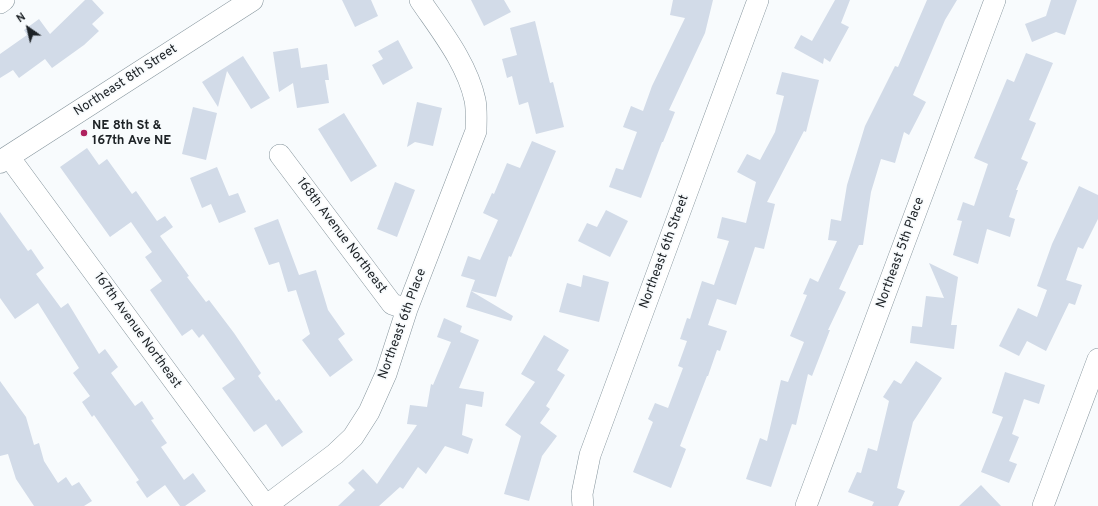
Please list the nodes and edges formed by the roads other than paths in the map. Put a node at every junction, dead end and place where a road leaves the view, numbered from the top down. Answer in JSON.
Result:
{"nodes":[{"id":1,"x":4,"y":0,"type":"edge"},
{"id":2,"x":252,"y":0,"type":"edge"},
{"id":3,"x":420,"y":0,"type":"edge"},
{"id":4,"x":758,"y":0,"type":"edge"},
{"id":5,"x":995,"y":0,"type":"edge"},
{"id":6,"x":0,"y":3,"type":"edge"},
{"id":7,"x":280,"y":155,"type":"dead end"},
{"id":8,"x":4,"y":160,"type":"edge"},
{"id":9,"x":407,"y":309,"type":"junction"},
{"id":10,"x":1098,"y":359,"type":"edge"},
{"id":11,"x":266,"y":506,"type":"edge"},
{"id":12,"x":583,"y":506,"type":"edge"},
{"id":13,"x":806,"y":506,"type":"edge"},
{"id":14,"x":1043,"y":506,"type":"edge"}],
"edges":[{"from":1,"to":6,"type":"street"},
{"from":2,"to":8,"type":"street","name":"Northeast 8th Street"},
{"from":3,"to":9,"type":"street","name":"Northeast 6th Place"},
{"from":4,"to":12,"type":"street","name":"Northeast 6th Street"},
{"from":5,"to":13,"type":"street","name":"Northeast 5th Place"},
{"from":7,"to":9,"type":"street","name":"168th Avenue Northeast"},
{"from":8,"to":11,"type":"street","name":"167th Avenue Northeast"},
{"from":9,"to":11,"type":"street","name":"Northeast 6th Place"},
{"from":10,"to":14,"type":"street"}]}
